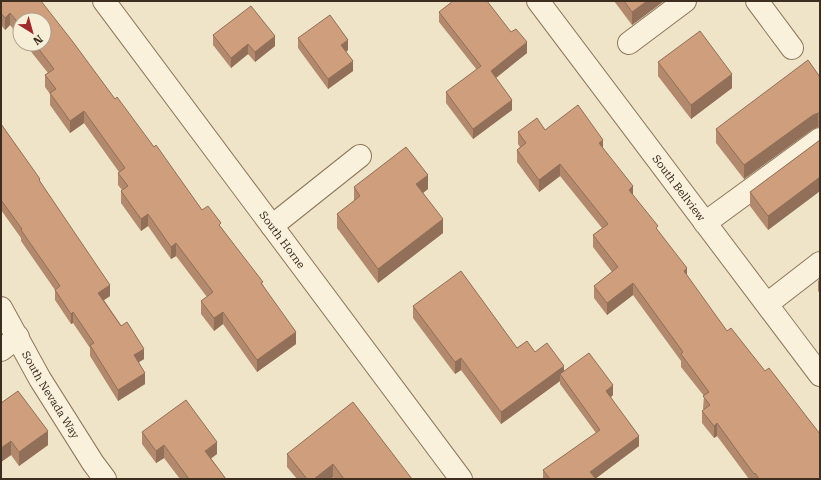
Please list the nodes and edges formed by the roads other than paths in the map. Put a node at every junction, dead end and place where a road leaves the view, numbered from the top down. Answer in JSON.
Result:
{"nodes":[{"id":1,"x":104,"y":1,"type":"edge"},
{"id":2,"x":538,"y":1,"type":"edge"},
{"id":3,"x":685,"y":1,"type":"edge"},
{"id":4,"x":757,"y":1,"type":"edge"},
{"id":5,"x":629,"y":43,"type":"dead end"},
{"id":6,"x":792,"y":48,"type":"dead end"},
{"id":7,"x":820,"y":139,"type":"edge"},
{"id":8,"x":360,"y":156,"type":"dead end"},
{"id":9,"x":705,"y":223,"type":"junction"},
{"id":10,"x":272,"y":226,"type":"junction"},
{"id":11,"x":820,"y":263,"type":"edge"},
{"id":12,"x":767,"y":304,"type":"junction"},
{"id":13,"x":1,"y":308,"type":"edge"},
{"id":14,"x":18,"y":337,"type":"junction"},
{"id":15,"x":1,"y":350,"type":"edge"},
{"id":16,"x":820,"y":375,"type":"edge"},
{"id":17,"x":105,"y":479,"type":"edge"},
{"id":18,"x":461,"y":479,"type":"edge"}],
"edges":[{"from":1,"to":10,"type":"street","name":"South Horne"},
{"from":2,"to":9,"type":"street","name":"South Bellview"},
{"from":3,"to":5,"type":"street"},
{"from":4,"to":6,"type":"street"},
{"from":7,"to":9,"type":"street"},
{"from":8,"to":10,"type":"street"},
{"from":9,"to":12,"type":"street","name":"South Bellview"},
{"from":10,"to":18,"type":"street","name":"South Horne"},
{"from":11,"to":12,"type":"street"},
{"from":12,"to":16,"type":"street","name":"South Bellview"},
{"from":13,"to":14,"type":"street","name":"South Nevada Way"},
{"from":14,"to":15,"type":"street"},
{"from":14,"to":17,"type":"street","name":"South Nevada Way"}]}
